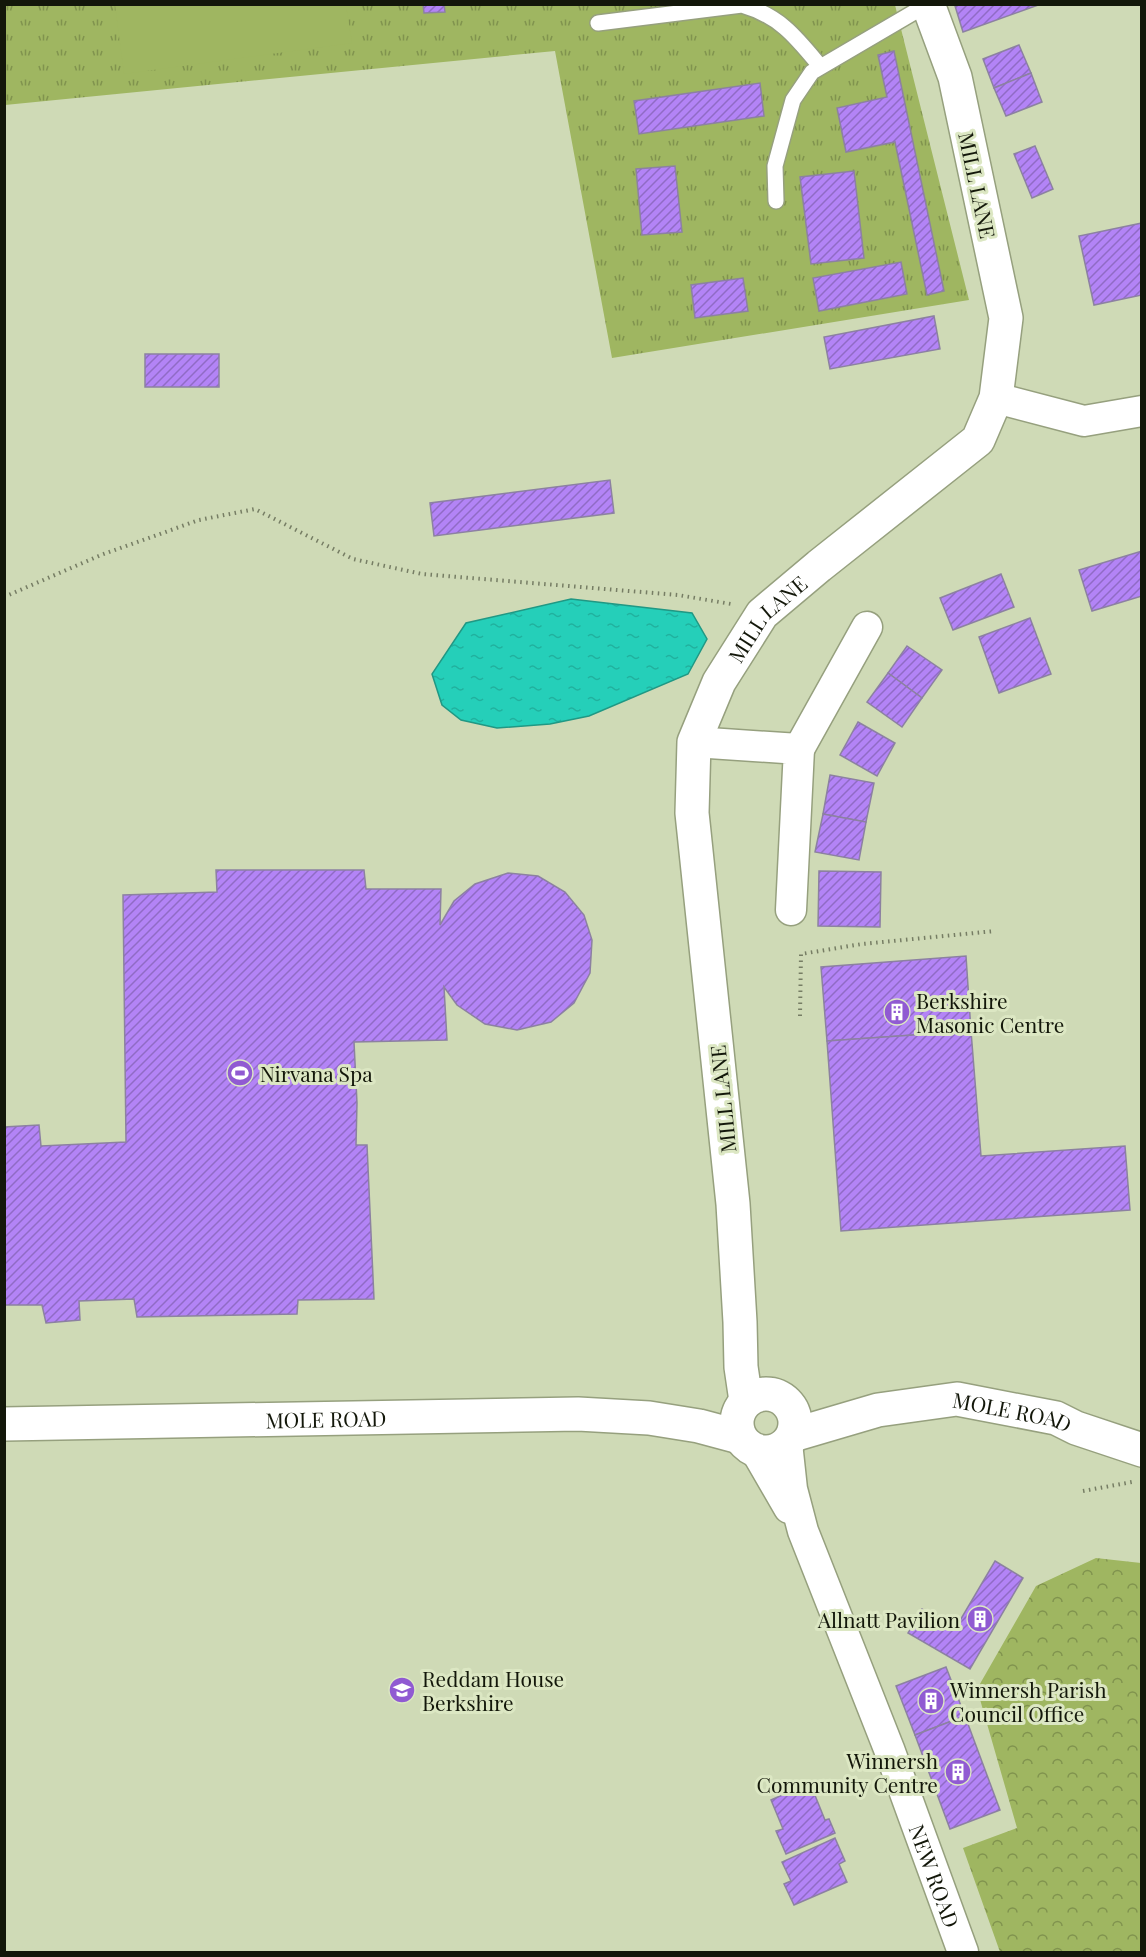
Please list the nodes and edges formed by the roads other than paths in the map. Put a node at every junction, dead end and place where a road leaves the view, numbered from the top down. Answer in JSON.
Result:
{"nodes":[{"id":1,"x":928,"y":4,"type":"edge"},
{"id":2,"x":598,"y":24,"type":"dead end"},
{"id":3,"x":820,"y":66,"type":"junction"},
{"id":4,"x":776,"y":201,"type":"dead end"},
{"id":5,"x":996,"y":398,"type":"junction"},
{"id":6,"x":1142,"y":411,"type":"edge"},
{"id":7,"x":867,"y":627,"type":"dead end"},
{"id":8,"x":693,"y":742,"type":"junction"},
{"id":9,"x":798,"y":749,"type":"junction"},
{"id":10,"x":791,"y":910,"type":"dead end"},
{"id":11,"x":765,"y":1422,"type":"junction"},
{"id":12,"x":4,"y":1424,"type":"edge"},
{"id":13,"x":1142,"y":1450,"type":"edge"},
{"id":14,"x":963,"y":1953,"type":"edge"}],
"edges":[{"from":1,"to":3,"type":"lane"},
{"from":1,"to":5,"type":"street","name":"MILL LANE"},
{"from":2,"to":3,"type":"lane"},
{"from":3,"to":4,"type":"lane"},
{"from":5,"to":6,"type":"street"},
{"from":5,"to":8,"type":"street","name":"MILL LANE"},
{"from":7,"to":9,"type":"street"},
{"from":8,"to":9,"type":"street"},
{"from":8,"to":11,"type":"street","name":"MILL LANE"},
{"from":9,"to":10,"type":"street"},
{"from":11,"to":12,"type":"street","name":"MOLE ROAD"},
{"from":11,"to":13,"type":"street","name":"MOLE ROAD"},
{"from":11,"to":14,"type":"street","name":"NEW ROAD"}]}
